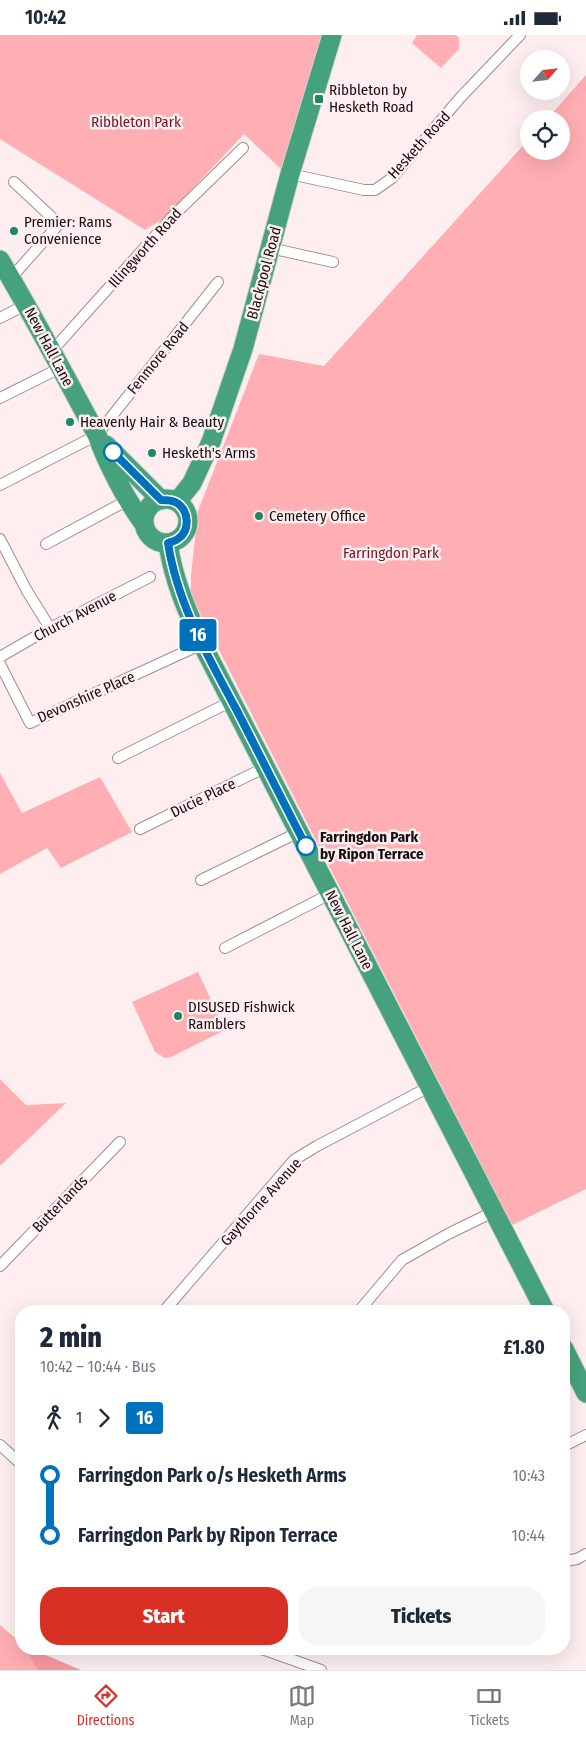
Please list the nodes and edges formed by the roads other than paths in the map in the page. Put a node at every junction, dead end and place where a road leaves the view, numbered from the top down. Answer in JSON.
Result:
{"nodes":[{"id":1,"x":332,"y":35,"type":"edge"},
{"id":2,"x":520,"y":35,"type":"edge"},
{"id":3,"x":243,"y":148,"type":"dead end"},
{"id":4,"x":290,"y":175,"type":"junction"},
{"id":5,"x":14,"y":182,"type":"dead end"},
{"id":6,"x":270,"y":248,"type":"junction"},
{"id":7,"x":0,"y":260,"type":"edge"},
{"id":8,"x":332,"y":262,"type":"dead end"},
{"id":9,"x":11,"y":278,"type":"junction"},
{"id":10,"x":218,"y":282,"type":"dead end"},
{"id":11,"x":27,"y":304,"type":"junction"},
{"id":12,"x":0,"y":318,"type":"edge"},
{"id":13,"x":56,"y":360,"type":"junction"},
{"id":14,"x":0,"y":398,"type":"edge"},
{"id":15,"x":97,"y":435,"type":"junction"},
{"id":16,"x":0,"y":485,"type":"edge"},
{"id":17,"x":128,"y":500,"type":"junction"},
{"id":18,"x":163,"y":503,"type":"junction"},
{"id":19,"x":144,"y":524,"type":"junction"},
{"id":20,"x":0,"y":539,"type":"edge"},
{"id":21,"x":168,"y":543,"type":"junction"},
{"id":22,"x":46,"y":544,"type":"dead end"},
{"id":23,"x":150,"y":577,"type":"dead end"},
{"id":24,"x":50,"y":628,"type":"junction"},
{"id":25,"x":202,"y":644,"type":"junction"},
{"id":26,"x":0,"y":657,"type":"edge"},
{"id":27,"x":0,"y":664,"type":"edge"},
{"id":28,"x":232,"y":701,"type":"junction"},
{"id":29,"x":118,"y":758,"type":"dead end"},
{"id":30,"x":266,"y":767,"type":"junction"},
{"id":31,"x":140,"y":829,"type":"dead end"},
{"id":32,"x":299,"y":832,"type":"junction"},
{"id":33,"x":201,"y":881,"type":"dead end"},
{"id":34,"x":330,"y":894,"type":"junction"},
{"id":35,"x":226,"y":948,"type":"dead end"},
{"id":36,"x":429,"y":1087,"type":"junction"},
{"id":37,"x":120,"y":1142,"type":"dead end"},
{"id":38,"x":493,"y":1212,"type":"junction"},
{"id":39,"x":0,"y":1266,"type":"edge"},
{"id":40,"x":169,"y":1305,"type":"edge"},
{"id":41,"x":364,"y":1305,"type":"edge"},
{"id":42,"x":542,"y":1305,"type":"edge"},
{"id":43,"x":570,"y":1361,"type":"edge"},
{"id":44,"x":586,"y":1393,"type":"edge"},
{"id":45,"x":586,"y":1435,"type":"edge"},
{"id":46,"x":570,"y":1443,"type":"edge"},
{"id":47,"x":0,"y":1445,"type":"edge"},
{"id":48,"x":15,"y":1459,"type":"edge"},
{"id":49,"x":586,"y":1554,"type":"edge"},
{"id":50,"x":570,"y":1560,"type":"edge"},
{"id":51,"x":279,"y":1655,"type":"edge"},
{"id":52,"x":321,"y":1670,"type":"edge"}],
"edges":[{"from":1,"to":4,"type":"highway","name":"Blackpool Road"},
{"from":2,"to":4,"type":"street","name":"Hesketh Road"},
{"from":3,"to":13,"type":"street","name":"Illingworth Road"},
{"from":4,"to":6,"type":"highway","name":"Blackpool Road"},
{"from":5,"to":9,"type":"street"},
{"from":6,"to":8,"type":"street"},
{"from":6,"to":18,"type":"highway","name":"Blackpool Road"},
{"from":7,"to":9,"type":"highway","name":"New Hall Lane"},
{"from":9,"to":11,"type":"highway","name":"New Hall Lane"},
{"from":10,"to":15,"type":"street","name":"Fenmore Road"},
{"from":11,"to":12,"type":"street"},
{"from":11,"to":13,"type":"highway","name":"New Hall Lane"},
{"from":13,"to":14,"type":"street"},
{"from":13,"to":15,"type":"highway","name":"New Hall Lane"},
{"from":15,"to":16,"type":"street"},
{"from":15,"to":17,"type":"highway","name":"New Hall Lane"},
{"from":15,"to":18,"type":"highway","name":"New Hall Lane"},
{"from":17,"to":18,"type":"highway"},
{"from":17,"to":19,"type":"highway","name":"New Hall Lane"},
{"from":17,"to":22,"type":"street"},
{"from":18,"to":19,"type":"highway"},
{"from":18,"to":21,"type":"highway"},
{"from":19,"to":21,"type":"highway"},
{"from":20,"to":24,"type":"street"},
{"from":21,"to":25,"type":"highway","name":"New Hall Lane"},
{"from":23,"to":24,"type":"street","name":"Church Avenue"},
{"from":24,"to":26,"type":"street","name":"Church Avenue"},
{"from":25,"to":27,"type":"street","name":"Devonshire Place"},
{"from":25,"to":28,"type":"highway","name":"New Hall Lane"},
{"from":28,"to":29,"type":"street"},
{"from":28,"to":30,"type":"highway","name":"New Hall Lane"},
{"from":30,"to":31,"type":"street","name":"Ducie Place"},
{"from":30,"to":32,"type":"highway","name":"New Hall Lane"},
{"from":32,"to":33,"type":"street"},
{"from":32,"to":34,"type":"highway","name":"New Hall Lane"},
{"from":34,"to":35,"type":"street"},
{"from":34,"to":36,"type":"highway","name":"New Hall Lane"},
{"from":36,"to":38,"type":"highway","name":"New Hall Lane"},
{"from":36,"to":40,"type":"street","name":"Gaythorne Avenue"},
{"from":37,"to":39,"type":"street","name":"Butterlands"},
{"from":38,"to":41,"type":"street"},
{"from":38,"to":42,"type":"highway","name":"New Hall Lane"},
{"from":43,"to":44,"type":"highway"},
{"from":45,"to":46,"type":"street"},
{"from":47,"to":48,"type":"street"},
{"from":49,"to":50,"type":"street"},
{"from":51,"to":52,"type":"street"}]}
